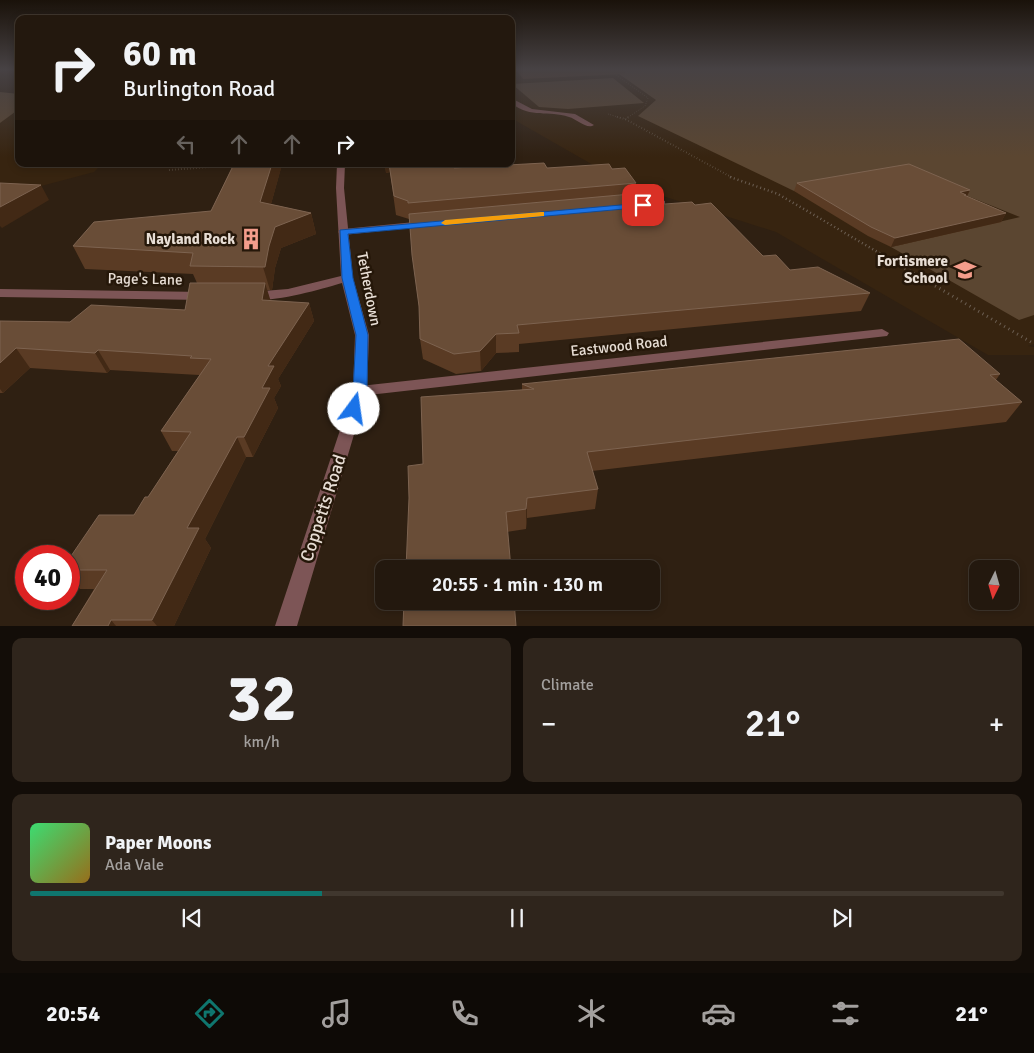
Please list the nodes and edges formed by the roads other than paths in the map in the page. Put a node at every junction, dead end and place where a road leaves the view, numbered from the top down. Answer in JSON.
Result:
{"nodes":[{"id":1,"x":515,"y":103,"type":"edge"},
{"id":2,"x":591,"y":125,"type":"dead end"},
{"id":3,"x":341,"y":167,"type":"edge"},
{"id":4,"x":662,"y":204,"type":"edge"},
{"id":5,"x":623,"y":207,"type":"edge"},
{"id":6,"x":440,"y":223,"type":"edge"},
{"id":7,"x":343,"y":232,"type":"junction"},
{"id":8,"x":347,"y":278,"type":"junction"},
{"id":9,"x":0,"y":293,"type":"edge"},
{"id":10,"x":220,"y":296,"type":"edge"},
{"id":11,"x":238,"y":297,"type":"edge"},
{"id":12,"x":882,"y":333,"type":"dead end"},
{"id":13,"x":360,"y":391,"type":"junction"},
{"id":14,"x":286,"y":626,"type":"edge"}],
"edges":[{"from":1,"to":2,"type":"street"},
{"from":3,"to":7,"type":"street","name":"Tetherdown"},
{"from":4,"to":5,"type":"street"},
{"from":6,"to":7,"type":"street"},
{"from":7,"to":8,"type":"street","name":"Tetherdown"},
{"from":8,"to":11,"type":"street"},
{"from":8,"to":13,"type":"street","name":"Tetherdown"},
{"from":9,"to":10,"type":"street","name":"Page's Lane"},
{"from":12,"to":13,"type":"street","name":"Eastwood Road"},
{"from":13,"to":14,"type":"street","name":"Coppetts Road"}]}
